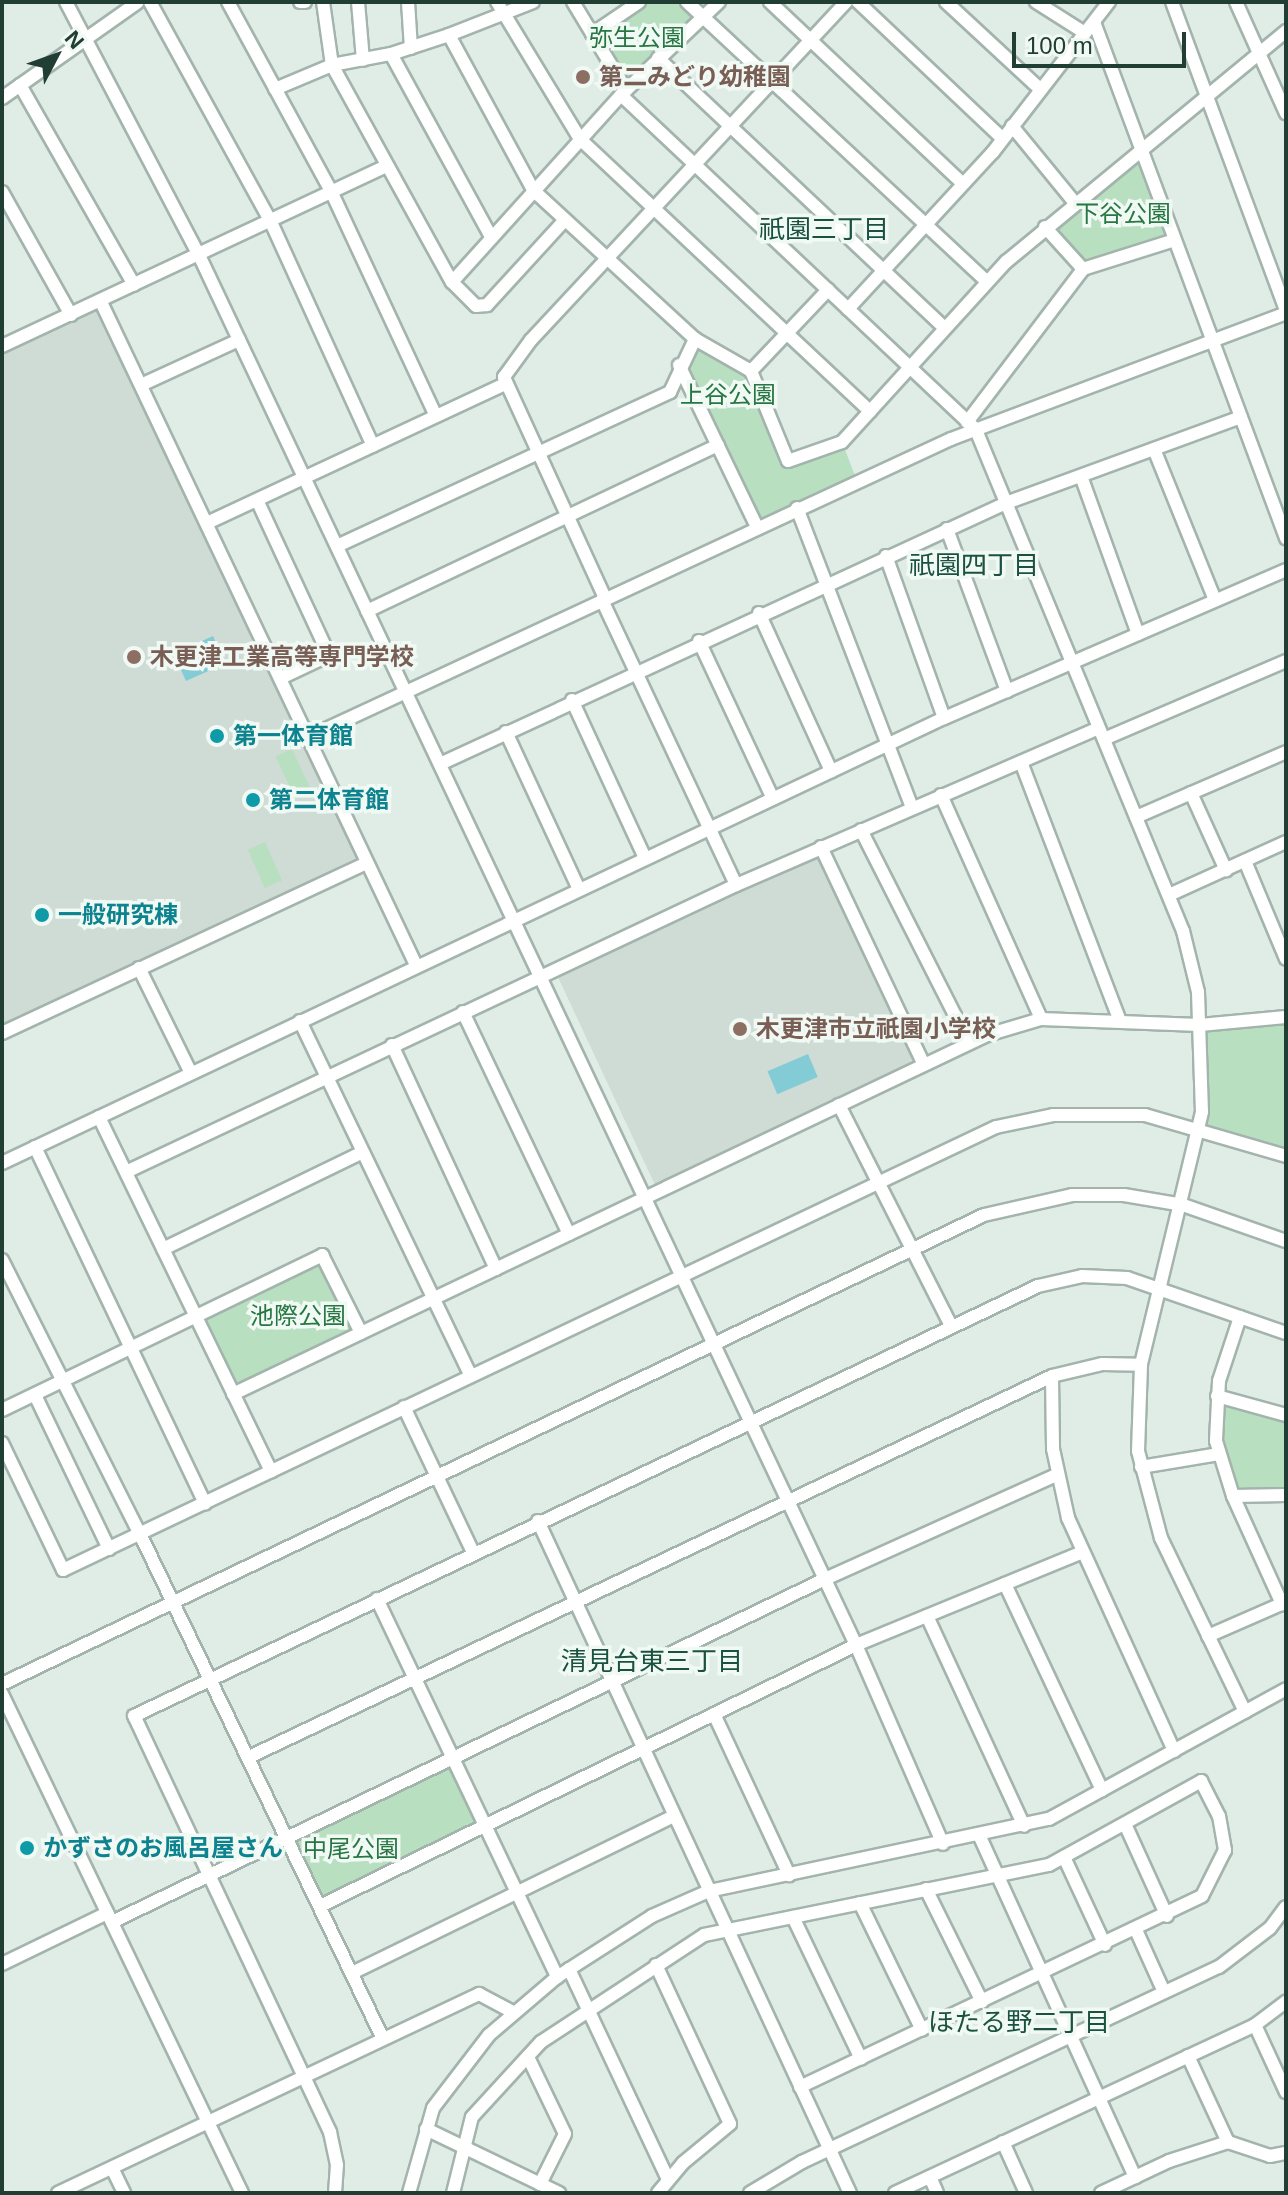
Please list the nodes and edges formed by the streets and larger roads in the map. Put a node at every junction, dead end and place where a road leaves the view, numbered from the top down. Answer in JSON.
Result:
{"nodes":[{"id":1,"x":66,"y":2,"type":"edge"},
{"id":2,"x":138,"y":2,"type":"edge"},
{"id":3,"x":150,"y":2,"type":"edge"},
{"id":4,"x":228,"y":2,"type":"edge"},
{"id":5,"x":323,"y":2,"type":"edge"},
{"id":6,"x":358,"y":2,"type":"edge"},
{"id":7,"x":408,"y":2,"type":"edge"},
{"id":8,"x":497,"y":2,"type":"edge"},
{"id":9,"x":533,"y":2,"type":"edge"},
{"id":10,"x":573,"y":2,"type":"edge"},
{"id":11,"x":639,"y":2,"type":"edge"},
{"id":12,"x":687,"y":2,"type":"edge"},
{"id":13,"x":719,"y":2,"type":"edge"},
{"id":14,"x":770,"y":2,"type":"edge"},
{"id":15,"x":846,"y":2,"type":"edge"},
{"id":16,"x":858,"y":2,"type":"edge"},
{"id":17,"x":946,"y":2,"type":"edge"},
{"id":18,"x":1036,"y":2,"type":"edge"},
{"id":19,"x":1109,"y":2,"type":"edge"},
{"id":20,"x":1172,"y":2,"type":"edge"},
{"id":21,"x":1236,"y":2,"type":"edge"},
{"id":22,"x":504,"y":16,"type":"junction"},
{"id":23,"x":701,"y":16,"type":"junction"},
{"id":24,"x":1094,"y":22,"type":"junction"},
{"id":25,"x":1286,"y":31,"type":"edge"},
{"id":26,"x":1085,"y":33,"type":"junction"},
{"id":27,"x":592,"y":34,"type":"junction"},
{"id":28,"x":449,"y":35,"type":"junction"},
{"id":29,"x":85,"y":39,"type":"junction"},
{"id":30,"x":811,"y":40,"type":"junction"},
{"id":31,"x":411,"y":48,"type":"junction"},
{"id":32,"x":391,"y":54,"type":"junction"},
{"id":33,"x":1257,"y":54,"type":"junction"},
{"id":34,"x":658,"y":58,"type":"junction"},
{"id":35,"x":363,"y":60,"type":"junction"},
{"id":36,"x":332,"y":65,"type":"junction"},
{"id":37,"x":771,"y":83,"type":"junction"},
{"id":38,"x":20,"y":85,"type":"junction"},
{"id":39,"x":275,"y":89,"type":"junction"},
{"id":40,"x":1040,"y":89,"type":"junction"},
{"id":41,"x":623,"y":92,"type":"junction"},
{"id":42,"x":1207,"y":95,"type":"junction"},
{"id":43,"x":2,"y":98,"type":"edge"},
{"id":44,"x":1286,"y":113,"type":"edge"},
{"id":45,"x":731,"y":126,"type":"junction"},
{"id":46,"x":1012,"y":126,"type":"junction"},
{"id":47,"x":580,"y":139,"type":"junction"},
{"id":48,"x":1003,"y":139,"type":"junction"},
{"id":49,"x":1142,"y":149,"type":"junction"},
{"id":50,"x":695,"y":165,"type":"junction"},
{"id":51,"x":384,"y":167,"type":"junction"},
{"id":52,"x":963,"y":184,"type":"junction"},
{"id":53,"x":533,"y":190,"type":"junction"},
{"id":54,"x":331,"y":191,"type":"junction"},
{"id":55,"x":2,"y":192,"type":"edge"},
{"id":56,"x":1075,"y":203,"type":"junction"},
{"id":57,"x":654,"y":209,"type":"junction"},
{"id":58,"x":270,"y":220,"type":"junction"},
{"id":59,"x":565,"y":220,"type":"junction"},
{"id":60,"x":925,"y":225,"type":"junction"},
{"id":61,"x":1045,"y":227,"type":"junction"},
{"id":62,"x":491,"y":237,"type":"junction"},
{"id":63,"x":1175,"y":240,"type":"junction"},
{"id":64,"x":198,"y":253,"type":"junction"},
{"id":65,"x":607,"y":259,"type":"junction"},
{"id":66,"x":1083,"y":269,"type":"junction"},
{"id":67,"x":883,"y":270,"type":"junction"},
{"id":68,"x":452,"y":282,"type":"junction"},
{"id":69,"x":987,"y":282,"type":"junction"},
{"id":70,"x":134,"y":285,"type":"junction"},
{"id":71,"x":828,"y":290,"type":"junction"},
{"id":72,"x":101,"y":302,"type":"junction"},
{"id":73,"x":848,"y":309,"type":"junction"},
{"id":74,"x":1286,"y":311,"type":"edge"},
{"id":75,"x":71,"y":315,"type":"junction"},
{"id":76,"x":945,"y":328,"type":"junction"},
{"id":77,"x":787,"y":333,"type":"junction"},
{"id":78,"x":695,"y":339,"type":"junction"},
{"id":79,"x":239,"y":340,"type":"junction"},
{"id":80,"x":4,"y":341,"type":"edge"},
{"id":81,"x":1213,"y":341,"type":"junction"},
{"id":82,"x":679,"y":365,"type":"junction"},
{"id":83,"x":909,"y":367,"type":"junction"},
{"id":84,"x":751,"y":371,"type":"junction"},
{"id":85,"x":141,"y":385,"type":"junction"},
{"id":86,"x":503,"y":385,"type":"junction"},
{"id":87,"x":689,"y":385,"type":"junction"},
{"id":88,"x":670,"y":392,"type":"junction"},
{"id":89,"x":870,"y":411,"type":"junction"},
{"id":90,"x":436,"y":416,"type":"junction"},
{"id":91,"x":1241,"y":417,"type":"junction"},
{"id":92,"x":972,"y":426,"type":"junction"},
{"id":93,"x":718,"y":445,"type":"junction"},
{"id":94,"x":373,"y":446,"type":"junction"},
{"id":95,"x":1154,"y":449,"type":"junction"},
{"id":96,"x":537,"y":452,"type":"junction"},
{"id":97,"x":1081,"y":476,"type":"junction"},
{"id":98,"x":304,"y":478,"type":"junction"},
{"id":99,"x":257,"y":500,"type":"junction"},
{"id":100,"x":1006,"y":503,"type":"junction"},
{"id":101,"x":797,"y":508,"type":"junction"},
{"id":102,"x":567,"y":517,"type":"junction"},
{"id":103,"x":207,"y":523,"type":"junction"},
{"id":104,"x":757,"y":527,"type":"junction"},
{"id":105,"x":947,"y":529,"type":"junction"},
{"id":106,"x":1286,"y":538,"type":"edge"},
{"id":107,"x":337,"y":546,"type":"junction"},
{"id":108,"x":886,"y":556,"type":"junction"},
{"id":109,"x":1286,"y":570,"type":"edge"},
{"id":110,"x":826,"y":582,"type":"junction"},
{"id":111,"x":604,"y":599,"type":"junction"},
{"id":112,"x":1215,"y":600,"type":"junction"},
{"id":113,"x":367,"y":611,"type":"junction"},
{"id":114,"x":759,"y":613,"type":"junction"},
{"id":115,"x":1138,"y":634,"type":"junction"},
{"id":116,"x":699,"y":641,"type":"junction"},
{"id":117,"x":1286,"y":661,"type":"edge"},
{"id":118,"x":1070,"y":664,"type":"junction"},
{"id":119,"x":635,"y":670,"type":"junction"},
{"id":120,"x":281,"y":678,"type":"junction"},
{"id":121,"x":1007,"y":691,"type":"junction"},
{"id":122,"x":406,"y":692,"type":"junction"},
{"id":123,"x":572,"y":700,"type":"junction"},
{"id":124,"x":944,"y":718,"type":"junction"},
{"id":125,"x":506,"y":732,"type":"junction"},
{"id":126,"x":1102,"y":733,"type":"junction"},
{"id":127,"x":309,"y":737,"type":"junction"},
{"id":128,"x":888,"y":745,"type":"junction"},
{"id":129,"x":1286,"y":752,"type":"edge"},
{"id":130,"x":1021,"y":762,"type":"junction"},
{"id":131,"x":440,"y":764,"type":"junction"},
{"id":132,"x":831,"y":771,"type":"junction"},
{"id":133,"x":1191,"y":793,"type":"junction"},
{"id":134,"x":941,"y":795,"type":"junction"},
{"id":135,"x":773,"y":799,"type":"junction"},
{"id":136,"x":912,"y":808,"type":"junction"},
{"id":137,"x":1136,"y":817,"type":"junction"},
{"id":138,"x":710,"y":829,"type":"junction"},
{"id":139,"x":861,"y":830,"type":"junction"},
{"id":140,"x":1286,"y":842,"type":"edge"},
{"id":141,"x":821,"y":847,"type":"junction"},
{"id":142,"x":645,"y":858,"type":"junction"},
{"id":143,"x":1245,"y":861,"type":"junction"},
{"id":144,"x":366,"y":863,"type":"junction"},
{"id":145,"x":1226,"y":870,"type":"junction"},
{"id":146,"x":736,"y":885,"type":"junction"},
{"id":147,"x":579,"y":889,"type":"junction"},
{"id":148,"x":1169,"y":895,"type":"junction"},
{"id":149,"x":513,"y":919,"type":"junction"},
{"id":150,"x":1282,"y":936,"type":"edge"},
{"id":151,"x":1286,"y":959,"type":"edge"},
{"id":152,"x":416,"y":965,"type":"junction"},
{"id":153,"x":139,"y":968,"type":"junction"},
{"id":154,"x":541,"y":977,"type":"junction"},
{"id":155,"x":463,"y":1012,"type":"junction"},
{"id":156,"x":1286,"y":1017,"type":"edge"},
{"id":157,"x":1119,"y":1018,"type":"junction"},
{"id":158,"x":1041,"y":1019,"type":"junction"},
{"id":159,"x":300,"y":1021,"type":"junction"},
{"id":160,"x":1200,"y":1025,"type":"junction"},
{"id":161,"x":2,"y":1033,"type":"edge"},
{"id":162,"x":969,"y":1043,"type":"junction"},
{"id":163,"x":392,"y":1045,"type":"junction"},
{"id":164,"x":923,"y":1063,"type":"junction"},
{"id":165,"x":191,"y":1073,"type":"junction"},
{"id":166,"x":326,"y":1075,"type":"junction"},
{"id":167,"x":839,"y":1105,"type":"junction"},
{"id":168,"x":99,"y":1117,"type":"junction"},
{"id":169,"x":1200,"y":1127,"type":"junction"},
{"id":170,"x":35,"y":1147,"type":"junction"},
{"id":171,"x":363,"y":1152,"type":"junction"},
{"id":172,"x":1286,"y":1156,"type":"edge"},
{"id":173,"x":2,"y":1163,"type":"edge"},
{"id":174,"x":126,"y":1172,"type":"junction"},
{"id":175,"x":878,"y":1181,"type":"junction"},
{"id":176,"x":645,"y":1197,"type":"junction"},
{"id":177,"x":1183,"y":1205,"type":"junction"},
{"id":178,"x":569,"y":1234,"type":"junction"},
{"id":179,"x":1286,"y":1241,"type":"edge"},
{"id":180,"x":911,"y":1248,"type":"junction"},
{"id":181,"x":163,"y":1249,"type":"junction"},
{"id":182,"x":2,"y":1260,"type":"edge"},
{"id":183,"x":496,"y":1269,"type":"junction"},
{"id":184,"x":680,"y":1273,"type":"junction"},
{"id":185,"x":1160,"y":1287,"type":"junction"},
{"id":186,"x":434,"y":1299,"type":"junction"},
{"id":187,"x":1240,"y":1317,"type":"junction"},
{"id":188,"x":196,"y":1318,"type":"junction"},
{"id":189,"x":951,"y":1326,"type":"junction"},
{"id":190,"x":361,"y":1333,"type":"junction"},
{"id":191,"x":1286,"y":1333,"type":"edge"},
{"id":192,"x":713,"y":1343,"type":"junction"},
{"id":193,"x":132,"y":1349,"type":"junction"},
{"id":194,"x":1141,"y":1365,"type":"junction"},
{"id":195,"x":470,"y":1375,"type":"junction"},
{"id":196,"x":1052,"y":1376,"type":"junction"},
{"id":197,"x":63,"y":1381,"type":"junction"},
{"id":198,"x":233,"y":1394,"type":"junction"},
{"id":199,"x":35,"y":1395,"type":"junction"},
{"id":200,"x":1217,"y":1396,"type":"junction"},
{"id":201,"x":404,"y":1407,"type":"junction"},
{"id":202,"x":2,"y":1410,"type":"edge"},
{"id":203,"x":1286,"y":1415,"type":"edge"},
{"id":204,"x":750,"y":1421,"type":"junction"},
{"id":205,"x":2,"y":1443,"type":"edge"},
{"id":206,"x":1219,"y":1454,"type":"junction"},
{"id":207,"x":1141,"y":1467,"type":"junction"},
{"id":208,"x":271,"y":1471,"type":"junction"},
{"id":209,"x":437,"y":1475,"type":"junction"},
{"id":210,"x":1056,"y":1475,"type":"junction"},
{"id":211,"x":1286,"y":1495,"type":"edge"},
{"id":212,"x":1233,"y":1496,"type":"junction"},
{"id":213,"x":788,"y":1500,"type":"junction"},
{"id":214,"x":205,"y":1503,"type":"junction"},
{"id":215,"x":538,"y":1521,"type":"junction"},
{"id":216,"x":140,"y":1534,"type":"junction"},
{"id":217,"x":109,"y":1549,"type":"junction"},
{"id":218,"x":473,"y":1552,"type":"junction"},
{"id":219,"x":1080,"y":1553,"type":"junction"},
{"id":220,"x":825,"y":1579,"type":"junction"},
{"id":221,"x":1005,"y":1584,"type":"junction"},
{"id":222,"x":377,"y":1599,"type":"junction"},
{"id":223,"x":173,"y":1601,"type":"junction"},
{"id":224,"x":575,"y":1602,"type":"junction"},
{"id":225,"x":1284,"y":1603,"type":"edge"},
{"id":226,"x":927,"y":1616,"type":"junction"},
{"id":227,"x":1208,"y":1636,"type":"junction"},
{"id":228,"x":856,"y":1645,"type":"junction"},
{"id":229,"x":415,"y":1678,"type":"junction"},
{"id":230,"x":211,"y":1679,"type":"junction"},
{"id":231,"x":612,"y":1681,"type":"junction"},
{"id":232,"x":2,"y":1684,"type":"edge"},
{"id":233,"x":1286,"y":1689,"type":"edge"},
{"id":234,"x":2,"y":1694,"type":"edge"},
{"id":235,"x":1245,"y":1712,"type":"junction"},
{"id":236,"x":714,"y":1714,"type":"junction"},
{"id":237,"x":643,"y":1748,"type":"junction"},
{"id":238,"x":1174,"y":1751,"type":"junction"},
{"id":239,"x":249,"y":1757,"type":"junction"},
{"id":240,"x":453,"y":1758,"type":"junction"},
{"id":241,"x":1102,"y":1790,"type":"junction"},
{"id":242,"x":674,"y":1816,"type":"junction"},
{"id":243,"x":1125,"y":1824,"type":"junction"},
{"id":244,"x":486,"y":1825,"type":"junction"},
{"id":245,"x":1024,"y":1826,"type":"junction"},
{"id":246,"x":980,"y":1837,"type":"junction"},
{"id":247,"x":287,"y":1838,"type":"junction"},
{"id":248,"x":943,"y":1844,"type":"junction"},
{"id":249,"x":1064,"y":1857,"type":"junction"},
{"id":250,"x":208,"y":1875,"type":"junction"},
{"id":251,"x":789,"y":1875,"type":"junction"},
{"id":252,"x":997,"y":1875,"type":"junction"},
{"id":253,"x":926,"y":1889,"type":"junction"},
{"id":254,"x":709,"y":1891,"type":"junction"},
{"id":255,"x":518,"y":1892,"type":"junction"},
{"id":256,"x":860,"y":1903,"type":"junction"},
{"id":257,"x":320,"y":1906,"type":"junction"},
{"id":258,"x":1286,"y":1907,"type":"edge"},
{"id":259,"x":1167,"y":1916,"type":"junction"},
{"id":260,"x":110,"y":1917,"type":"junction"},
{"id":261,"x":793,"y":1917,"type":"junction"},
{"id":262,"x":728,"y":1930,"type":"junction"},
{"id":263,"x":1136,"y":1930,"type":"junction"},
{"id":264,"x":1105,"y":1945,"type":"junction"},
{"id":265,"x":2,"y":1964,"type":"edge"},
{"id":266,"x":656,"y":1965,"type":"junction"},
{"id":267,"x":569,"y":1969,"type":"junction"},
{"id":268,"x":352,"y":1973,"type":"junction"},
{"id":269,"x":1042,"y":1973,"type":"junction"},
{"id":270,"x":557,"y":1977,"type":"junction"},
{"id":271,"x":1164,"y":1992,"type":"junction"},
{"id":272,"x":982,"y":2002,"type":"junction"},
{"id":273,"x":1286,"y":2002,"type":"edge"},
{"id":274,"x":588,"y":2008,"type":"junction"},
{"id":275,"x":513,"y":2012,"type":"junction"},
{"id":276,"x":1255,"y":2025,"type":"junction"},
{"id":277,"x":922,"y":2030,"type":"junction"},
{"id":278,"x":1071,"y":2035,"type":"junction"},
{"id":279,"x":383,"y":2039,"type":"junction"},
{"id":280,"x":1188,"y":2056,"type":"junction"},
{"id":281,"x":528,"y":2057,"type":"junction"},
{"id":282,"x":861,"y":2059,"type":"junction"},
{"id":283,"x":303,"y":2078,"type":"junction"},
{"id":284,"x":800,"y":2087,"type":"junction"},
{"id":285,"x":1286,"y":2092,"type":"edge"},
{"id":286,"x":1099,"y":2097,"type":"junction"},
{"id":287,"x":209,"y":2123,"type":"junction"},
{"id":288,"x":426,"y":2129,"type":"junction"},
{"id":289,"x":1003,"y":2142,"type":"junction"},
{"id":290,"x":1228,"y":2142,"type":"junction"},
{"id":291,"x":465,"y":2147,"type":"junction"},
{"id":292,"x":830,"y":2150,"type":"junction"},
{"id":293,"x":1286,"y":2153,"type":"edge"},
{"id":294,"x":112,"y":2168,"type":"junction"},
{"id":295,"x":930,"y":2177,"type":"junction"},
{"id":296,"x":1135,"y":2177,"type":"junction"},
{"id":297,"x":668,"y":2179,"type":"junction"},
{"id":298,"x":540,"y":2184,"type":"junction"},
{"id":299,"x":58,"y":2193,"type":"edge"},
{"id":300,"x":124,"y":2193,"type":"edge"},
{"id":301,"x":242,"y":2193,"type":"edge"},
{"id":302,"x":335,"y":2193,"type":"edge"},
{"id":303,"x":409,"y":2193,"type":"edge"},
{"id":304,"x":453,"y":2193,"type":"edge"},
{"id":305,"x":559,"y":2193,"type":"edge"},
{"id":306,"x":658,"y":2193,"type":"edge"},
{"id":307,"x":750,"y":2193,"type":"edge"},
{"id":308,"x":850,"y":2193,"type":"edge"},
{"id":309,"x":895,"y":2193,"type":"edge"},
{"id":310,"x":937,"y":2193,"type":"edge"},
{"id":311,"x":1026,"y":2193,"type":"edge"},
{"id":312,"x":1101,"y":2193,"type":"edge"}],
"edges":[{"from":1,"to":29,"type":"street"},
{"from":2,"to":29,"type":"street"},
{"from":3,"to":58,"type":"street"},
{"from":4,"to":39,"type":"street"},
{"from":5,"to":36,"type":"street"},
{"from":6,"to":35,"type":"street"},
{"from":7,"to":31,"type":"street"},
{"from":8,"to":22,"type":"street"},
{"from":9,"to":22,"type":"street"},
{"from":10,"to":27,"type":"street"},
{"from":11,"to":27,"type":"street"},
{"from":12,"to":23,"type":"street"},
{"from":13,"to":23,"type":"street"},
{"from":14,"to":30,"type":"street"},
{"from":15,"to":30,"type":"street"},
{"from":16,"to":48,"type":"street"},
{"from":17,"to":40,"type":"street"},
{"from":18,"to":26,"type":"street"},
{"from":19,"to":24,"type":"street"},
{"from":20,"to":42,"type":"street"},
{"from":21,"to":33,"type":"street"},
{"from":22,"to":28,"type":"street"},
{"from":22,"to":47,"type":"street"},
{"from":23,"to":34,"type":"street"},
{"from":23,"to":37,"type":"street"},
{"from":24,"to":26,"type":"street"},
{"from":24,"to":49,"type":"street"},
{"from":25,"to":33,"type":"street"},
{"from":26,"to":40,"type":"street"},
{"from":27,"to":41,"type":"street"},
{"from":28,"to":31,"type":"street"},
{"from":28,"to":53,"type":"street"},
{"from":29,"to":38,"type":"street"},
{"from":29,"to":64,"type":"street"},
{"from":30,"to":37,"type":"street"},
{"from":30,"to":52,"type":"street"},
{"from":31,"to":32,"type":"street"},
{"from":32,"to":35,"type":"street"},
{"from":32,"to":62,"type":"street"},
{"from":33,"to":42,"type":"street"},
{"from":33,"to":44,"type":"street"},
{"from":34,"to":41,"type":"street"},
{"from":34,"to":45,"type":"street"},
{"from":35,"to":36,"type":"street"},
{"from":36,"to":39,"type":"street"},
{"from":36,"to":51,"type":"street"},
{"from":37,"to":45,"type":"street"},
{"from":37,"to":60,"type":"street"},
{"from":38,"to":43,"type":"street"},
{"from":38,"to":70,"type":"street"},
{"from":39,"to":54,"type":"street"},
{"from":40,"to":46,"type":"street"},
{"from":41,"to":47,"type":"street"},
{"from":41,"to":50,"type":"street"},
{"from":42,"to":49,"type":"street"},
{"from":42,"to":74,"type":"street"},
{"from":45,"to":50,"type":"street"},
{"from":45,"to":67,"type":"street"},
{"from":46,"to":48,"type":"street"},
{"from":46,"to":56,"type":"street"},
{"from":47,"to":53,"type":"street"},
{"from":47,"to":57,"type":"street"},
{"from":48,"to":52,"type":"street"},
{"from":49,"to":56,"type":"street"},
{"from":49,"to":63,"type":"street"},
{"from":50,"to":57,"type":"street"},
{"from":50,"to":71,"type":"street"},
{"from":51,"to":54,"type":"street"},
{"from":51,"to":68,"type":"street"},
{"from":52,"to":60,"type":"street"},
{"from":53,"to":59,"type":"street"},
{"from":53,"to":62,"type":"street"},
{"from":54,"to":58,"type":"street"},
{"from":54,"to":90,"type":"street"},
{"from":55,"to":75,"type":"street"},
{"from":56,"to":61,"type":"street"},
{"from":57,"to":65,"type":"street"},
{"from":57,"to":77,"type":"street"},
{"from":58,"to":64,"type":"street"},
{"from":58,"to":94,"type":"street"},
{"from":59,"to":65,"type":"street"},
{"from":59,"to":68,"type":"street"},
{"from":60,"to":67,"type":"street"},
{"from":60,"to":69,"type":"street"},
{"from":61,"to":66,"type":"street"},
{"from":61,"to":69,"type":"street"},
{"from":62,"to":68,"type":"street"},
{"from":63,"to":66,"type":"street"},
{"from":63,"to":81,"type":"street"},
{"from":64,"to":70,"type":"street"},
{"from":64,"to":79,"type":"street"},
{"from":65,"to":78,"type":"street"},
{"from":65,"to":86,"type":"street"},
{"from":66,"to":92,"type":"street"},
{"from":67,"to":73,"type":"street"},
{"from":67,"to":76,"type":"street"},
{"from":69,"to":76,"type":"street"},
{"from":70,"to":72,"type":"street"},
{"from":71,"to":73,"type":"street"},
{"from":71,"to":77,"type":"street"},
{"from":72,"to":75,"type":"street"},
{"from":72,"to":85,"type":"street"},
{"from":73,"to":83,"type":"street"},
{"from":74,"to":81,"type":"street"},
{"from":75,"to":80,"type":"street"},
{"from":76,"to":83,"type":"street"},
{"from":77,"to":84,"type":"street"},
{"from":77,"to":89,"type":"street"},
{"from":78,"to":82,"type":"street"},
{"from":78,"to":84,"type":"street"},
{"from":79,"to":85,"type":"street"},
{"from":79,"to":98,"type":"street"},
{"from":81,"to":91,"type":"street"},
{"from":81,"to":92,"type":"street"},
{"from":82,"to":87,"type":"street"},
{"from":82,"to":88,"type":"street"},
{"from":83,"to":89,"type":"street"},
{"from":83,"to":92,"type":"street"},
{"from":84,"to":89,"type":"street"},
{"from":85,"to":103,"type":"street"},
{"from":86,"to":90,"type":"street"},
{"from":86,"to":96,"type":"street"},
{"from":87,"to":88,"type":"street"},
{"from":87,"to":93,"type":"street"},
{"from":88,"to":96,"type":"street"},
{"from":90,"to":94,"type":"street"},
{"from":91,"to":95,"type":"street"},
{"from":91,"to":106,"type":"street"},
{"from":92,"to":100,"type":"street"},
{"from":92,"to":101,"type":"street"},
{"from":93,"to":102,"type":"street"},
{"from":93,"to":104,"type":"street"},
{"from":94,"to":98,"type":"street"},
{"from":95,"to":97,"type":"street"},
{"from":95,"to":112,"type":"street"},
{"from":96,"to":102,"type":"street"},
{"from":96,"to":107,"type":"street"},
{"from":97,"to":100,"type":"street"},
{"from":97,"to":115,"type":"street"},
{"from":98,"to":99,"type":"street"},
{"from":98,"to":107,"type":"street"},
{"from":99,"to":103,"type":"street"},
{"from":99,"to":120,"type":"street"},
{"from":100,"to":105,"type":"street"},
{"from":100,"to":118,"type":"street"},
{"from":101,"to":104,"type":"street"},
{"from":101,"to":110,"type":"street"},
{"from":102,"to":111,"type":"street"},
{"from":102,"to":113,"type":"street"},
{"from":103,"to":120,"type":"street"},
{"from":104,"to":111,"type":"street"},
{"from":105,"to":108,"type":"street"},
{"from":105,"to":121,"type":"street"},
{"from":107,"to":113,"type":"street"},
{"from":108,"to":110,"type":"street"},
{"from":108,"to":124,"type":"street"},
{"from":109,"to":112,"type":"street"},
{"from":110,"to":114,"type":"street"},
{"from":110,"to":128,"type":"street"},
{"from":111,"to":119,"type":"street"},
{"from":111,"to":122,"type":"street"},
{"from":112,"to":115,"type":"street"},
{"from":113,"to":122,"type":"street"},
{"from":114,"to":116,"type":"street"},
{"from":114,"to":132,"type":"street"},
{"from":115,"to":118,"type":"street"},
{"from":116,"to":119,"type":"street"},
{"from":116,"to":135,"type":"street"},
{"from":117,"to":126,"type":"street"},
{"from":118,"to":121,"type":"street"},
{"from":118,"to":126,"type":"street"},
{"from":119,"to":123,"type":"street"},
{"from":119,"to":138,"type":"street"},
{"from":120,"to":127,"type":"street"},
{"from":121,"to":124,"type":"street"},
{"from":122,"to":127,"type":"street"},
{"from":122,"to":131,"type":"street"},
{"from":123,"to":125,"type":"street"},
{"from":123,"to":142,"type":"street"},
{"from":124,"to":128,"type":"street"},
{"from":125,"to":131,"type":"street"},
{"from":125,"to":147,"type":"street"},
{"from":126,"to":130,"type":"street"},
{"from":126,"to":137,"type":"street"},
{"from":127,"to":144,"type":"street"},
{"from":128,"to":132,"type":"street"},
{"from":128,"to":136,"type":"street"},
{"from":129,"to":133,"type":"street"},
{"from":130,"to":134,"type":"street"},
{"from":130,"to":157,"type":"street"},
{"from":131,"to":149,"type":"street"},
{"from":132,"to":135,"type":"street"},
{"from":133,"to":137,"type":"street"},
{"from":133,"to":145,"type":"street"},
{"from":134,"to":136,"type":"street"},
{"from":134,"to":158,"type":"street"},
{"from":135,"to":138,"type":"street"},
{"from":136,"to":139,"type":"street"},
{"from":137,"to":148,"type":"street"},
{"from":138,"to":142,"type":"street"},
{"from":138,"to":146,"type":"street"},
{"from":139,"to":141,"type":"street"},
{"from":139,"to":162,"type":"street"},
{"from":140,"to":143,"type":"street"},
{"from":141,"to":146,"type":"street"},
{"from":141,"to":164,"type":"street"},
{"from":142,"to":147,"type":"street"},
{"from":143,"to":145,"type":"street"},
{"from":143,"to":150,"type":"street"},
{"from":144,"to":152,"type":"street"},
{"from":144,"to":153,"type":"street"},
{"from":145,"to":148,"type":"street"},
{"from":146,"to":154,"type":"street"},
{"from":147,"to":149,"type":"street"},
{"from":148,"to":160,"type":"street"},
{"from":149,"to":152,"type":"street"},
{"from":149,"to":154,"type":"street"},
{"from":150,"to":151,"type":"street"},
{"from":152,"to":159,"type":"street"},
{"from":153,"to":161,"type":"street"},
{"from":153,"to":165,"type":"street"},
{"from":154,"to":155,"type":"street"},
{"from":154,"to":176,"type":"street"},
{"from":155,"to":163,"type":"street"},
{"from":155,"to":178,"type":"street"},
{"from":156,"to":160,"type":"street"},
{"from":157,"to":158,"type":"street"},
{"from":157,"to":160,"type":"street"},
{"from":158,"to":162,"type":"street"},
{"from":159,"to":165,"type":"street"},
{"from":159,"to":166,"type":"street"},
{"from":160,"to":169,"type":"street"},
{"from":162,"to":164,"type":"street"},
{"from":163,"to":166,"type":"street"},
{"from":163,"to":183,"type":"street"},
{"from":164,"to":167,"type":"street"},
{"from":165,"to":168,"type":"street"},
{"from":166,"to":171,"type":"street"},
{"from":166,"to":174,"type":"street"},
{"from":167,"to":175,"type":"street"},
{"from":167,"to":176,"type":"street"},
{"from":168,"to":170,"type":"street"},
{"from":168,"to":174,"type":"street"},
{"from":169,"to":172,"type":"street"},
{"from":169,"to":175,"type":"street"},
{"from":169,"to":177,"type":"street"},
{"from":170,"to":173,"type":"street"},
{"from":170,"to":193,"type":"street"},
{"from":171,"to":181,"type":"street"},
{"from":171,"to":186,"type":"street"},
{"from":174,"to":181,"type":"street"},
{"from":175,"to":180,"type":"street"},
{"from":175,"to":184,"type":"street"},
{"from":176,"to":178,"type":"street"},
{"from":176,"to":184,"type":"street"},
{"from":177,"to":179,"type":"street"},
{"from":177,"to":180,"type":"street"},
{"from":177,"to":185,"type":"street"},
{"from":178,"to":183,"type":"street"},
{"from":180,"to":189,"type":"street"},
{"from":180,"to":192,"type":"street"},
{"from":181,"to":188,"type":"street"},
{"from":182,"to":197,"type":"street"},
{"from":183,"to":186,"type":"street"},
{"from":184,"to":192,"type":"street"},
{"from":184,"to":195,"type":"street"},
{"from":185,"to":187,"type":"street"},
{"from":185,"to":189,"type":"street"},
{"from":185,"to":194,"type":"street"},
{"from":186,"to":190,"type":"street"},
{"from":186,"to":195,"type":"street"},
{"from":187,"to":191,"type":"street"},
{"from":187,"to":200,"type":"street"},
{"from":188,"to":190,"type":"street"},
{"from":188,"to":193,"type":"street"},
{"from":188,"to":198,"type":"street"},
{"from":189,"to":204,"type":"street"},
{"from":190,"to":198,"type":"street"},
{"from":192,"to":204,"type":"street"},
{"from":192,"to":209,"type":"street"},
{"from":193,"to":197,"type":"street"},
{"from":193,"to":214,"type":"street"},
{"from":194,"to":196,"type":"street"},
{"from":194,"to":207,"type":"street"},
{"from":195,"to":201,"type":"street"},
{"from":196,"to":210,"type":"street"},
{"from":196,"to":213,"type":"street"},
{"from":197,"to":199,"type":"street"},
{"from":197,"to":216,"type":"street"},
{"from":198,"to":208,"type":"street"},
{"from":199,"to":202,"type":"street"},
{"from":199,"to":217,"type":"street"},
{"from":200,"to":203,"type":"street"},
{"from":200,"to":206,"type":"street"},
{"from":201,"to":208,"type":"street"},
{"from":201,"to":209,"type":"street"},
{"from":204,"to":213,"type":"street"},
{"from":204,"to":215,"type":"street"},
{"from":205,"to":217,"type":"street"},
{"from":206,"to":207,"type":"street"},
{"from":206,"to":212,"type":"street"},
{"from":207,"to":227,"type":"street"},
{"from":208,"to":214,"type":"street"},
{"from":209,"to":218,"type":"street"},
{"from":209,"to":223,"type":"street"},
{"from":210,"to":219,"type":"street"},
{"from":210,"to":220,"type":"street"},
{"from":211,"to":212,"type":"street"},
{"from":212,"to":225,"type":"street"},
{"from":213,"to":220,"type":"street"},
{"from":213,"to":224,"type":"street"},
{"from":214,"to":216,"type":"street"},
{"from":215,"to":218,"type":"street"},
{"from":215,"to":224,"type":"street"},
{"from":216,"to":217,"type":"street"},
{"from":216,"to":223,"type":"street"},
{"from":218,"to":222,"type":"street"},
{"from":219,"to":221,"type":"street"},
{"from":219,"to":238,"type":"street"},
{"from":220,"to":228,"type":"street"},
{"from":220,"to":231,"type":"street"},
{"from":221,"to":226,"type":"street"},
{"from":221,"to":241,"type":"street"},
{"from":222,"to":229,"type":"street"},
{"from":222,"to":230,"type":"street"},
{"from":223,"to":230,"type":"street"},
{"from":223,"to":232,"type":"street"},
{"from":224,"to":229,"type":"street"},
{"from":224,"to":231,"type":"street"},
{"from":225,"to":227,"type":"street"},
{"from":226,"to":228,"type":"street"},
{"from":226,"to":245,"type":"street"},
{"from":227,"to":235,"type":"street"},
{"from":228,"to":236,"type":"street"},
{"from":228,"to":248,"type":"street"},
{"from":229,"to":239,"type":"street"},
{"from":229,"to":240,"type":"street"},
{"from":230,"to":239,"type":"street"},
{"from":230,"to":250,"type":"street"},
{"from":231,"to":237,"type":"street"},
{"from":231,"to":240,"type":"street"},
{"from":233,"to":235,"type":"street"},
{"from":234,"to":260,"type":"street"},
{"from":235,"to":238,"type":"street"},
{"from":236,"to":237,"type":"street"},
{"from":236,"to":251,"type":"street"},
{"from":237,"to":242,"type":"street"},
{"from":237,"to":244,"type":"street"},
{"from":238,"to":241,"type":"street"},
{"from":239,"to":247,"type":"street"},
{"from":240,"to":244,"type":"street"},
{"from":240,"to":247,"type":"street"},
{"from":241,"to":245,"type":"street"},
{"from":242,"to":254,"type":"street"},
{"from":242,"to":255,"type":"street"},
{"from":243,"to":249,"type":"street"},
{"from":243,"to":259,"type":"street"},
{"from":243,"to":259,"type":"street"},
{"from":244,"to":255,"type":"street"},
{"from":244,"to":257,"type":"street"},
{"from":245,"to":246,"type":"street"},
{"from":246,"to":248,"type":"street"},
{"from":246,"to":252,"type":"street"},
{"from":247,"to":250,"type":"street"},
{"from":247,"to":257,"type":"street"},
{"from":248,"to":251,"type":"street"},
{"from":249,"to":252,"type":"street"},
{"from":249,"to":264,"type":"street"},
{"from":250,"to":260,"type":"street"},
{"from":250,"to":283,"type":"street"},
{"from":251,"to":254,"type":"street"},
{"from":252,"to":253,"type":"street"},
{"from":252,"to":269,"type":"street"},
{"from":253,"to":256,"type":"street"},
{"from":253,"to":272,"type":"street"},
{"from":254,"to":262,"type":"street"},
{"from":254,"to":267,"type":"street"},
{"from":255,"to":268,"type":"street"},
{"from":255,"to":270,"type":"street"},
{"from":256,"to":261,"type":"street"},
{"from":256,"to":277,"type":"street"},
{"from":257,"to":268,"type":"street"},
{"from":258,"to":271,"type":"street"},
{"from":259,"to":263,"type":"street"},
{"from":260,"to":265,"type":"street"},
{"from":260,"to":287,"type":"street"},
{"from":261,"to":262,"type":"street"},
{"from":261,"to":282,"type":"street"},
{"from":262,"to":266,"type":"street"},
{"from":262,"to":284,"type":"street"},
{"from":263,"to":264,"type":"street"},
{"from":263,"to":271,"type":"street"},
{"from":264,"to":269,"type":"street"},
{"from":266,"to":274,"type":"street"},
{"from":266,"to":297,"type":"street"},
{"from":267,"to":270,"type":"street"},
{"from":267,"to":274,"type":"street"},
{"from":268,"to":279,"type":"street"},
{"from":269,"to":272,"type":"street"},
{"from":269,"to":278,"type":"street"},
{"from":270,"to":275,"type":"street"},
{"from":271,"to":278,"type":"street"},
{"from":272,"to":277,"type":"street"},
{"from":273,"to":276,"type":"street"},
{"from":274,"to":281,"type":"street"},
{"from":274,"to":297,"type":"street"},
{"from":275,"to":279,"type":"street"},
{"from":275,"to":288,"type":"street"},
{"from":276,"to":280,"type":"street"},
{"from":276,"to":285,"type":"street"},
{"from":277,"to":282,"type":"street"},
{"from":278,"to":286,"type":"street"},
{"from":278,"to":292,"type":"street"},
{"from":279,"to":283,"type":"street"},
{"from":280,"to":286,"type":"street"},
{"from":280,"to":290,"type":"street"},
{"from":281,"to":291,"type":"street"},
{"from":281,"to":298,"type":"street"},
{"from":282,"to":284,"type":"street"},
{"from":283,"to":287,"type":"street"},
{"from":283,"to":302,"type":"street"},
{"from":284,"to":292,"type":"street"},
{"from":286,"to":289,"type":"street"},
{"from":286,"to":296,"type":"street"},
{"from":287,"to":294,"type":"street"},
{"from":287,"to":301,"type":"street"},
{"from":288,"to":291,"type":"street"},
{"from":288,"to":303,"type":"street"},
{"from":289,"to":295,"type":"street"},
{"from":289,"to":311,"type":"street"},
{"from":290,"to":293,"type":"street"},
{"from":290,"to":296,"type":"street"},
{"from":291,"to":298,"type":"street"},
{"from":291,"to":304,"type":"street"},
{"from":292,"to":307,"type":"street"},
{"from":292,"to":308,"type":"street"},
{"from":294,"to":299,"type":"street"},
{"from":294,"to":300,"type":"street"},
{"from":295,"to":309,"type":"street"},
{"from":295,"to":310,"type":"street"},
{"from":296,"to":312,"type":"street"},
{"from":297,"to":306,"type":"street"},
{"from":298,"to":305,"type":"street"}]}
